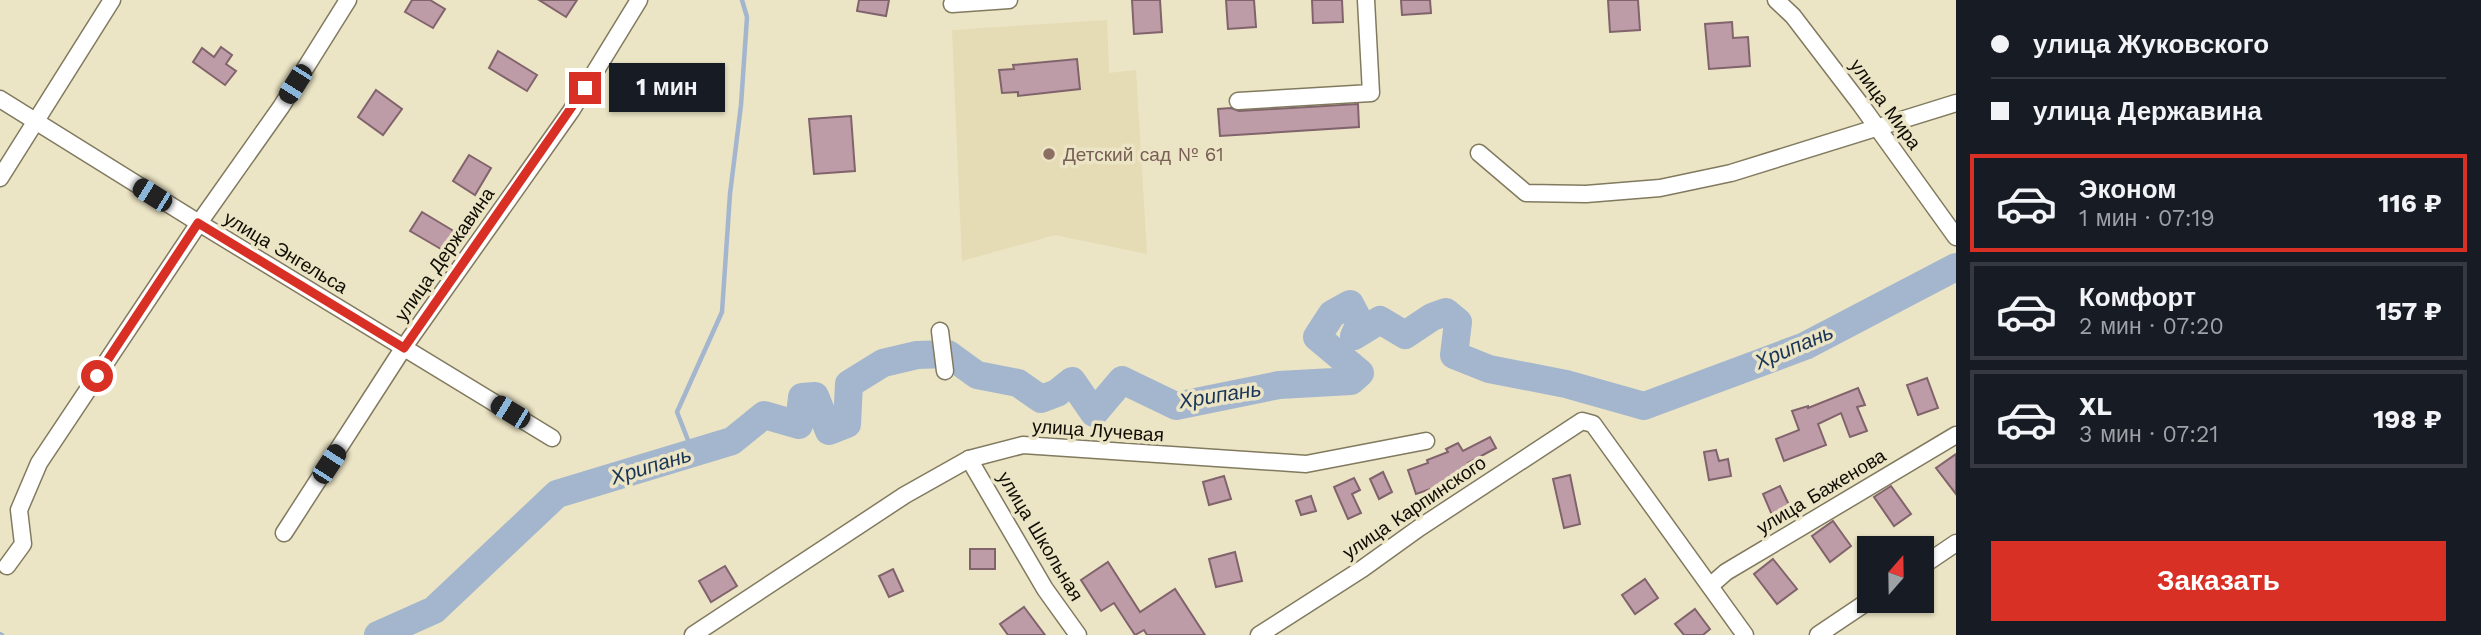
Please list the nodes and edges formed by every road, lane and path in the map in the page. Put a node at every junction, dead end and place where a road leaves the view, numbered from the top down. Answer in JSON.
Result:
{"nodes":[{"id":1,"x":112,"y":0,"type":"edge"},
{"id":2,"x":348,"y":0,"type":"edge"},
{"id":3,"x":639,"y":0,"type":"edge"},
{"id":4,"x":1009,"y":0,"type":"edge"},
{"id":5,"x":1366,"y":0,"type":"edge"},
{"id":6,"x":1776,"y":0,"type":"edge"},
{"id":7,"x":952,"y":4,"type":"dead end"},
{"id":8,"x":0,"y":99,"type":"edge"},
{"id":9,"x":1238,"y":101,"type":"dead end"},
{"id":10,"x":1956,"y":103,"type":"edge"},
{"id":11,"x":36,"y":123,"type":"junction"},
{"id":12,"x":1877,"y":127,"type":"junction"},
{"id":13,"x":1479,"y":153,"type":"dead end"},
{"id":14,"x":0,"y":178,"type":"edge"},
{"id":15,"x":198,"y":223,"type":"junction"},
{"id":16,"x":1956,"y":237,"type":"edge"},
{"id":17,"x":940,"y":331,"type":"dead end"},
{"id":18,"x":404,"y":348,"type":"junction"},
{"id":19,"x":945,"y":371,"type":"dead end"},
{"id":20,"x":1956,"y":435,"type":"edge"},
{"id":21,"x":552,"y":438,"type":"dead end"},
{"id":22,"x":1426,"y":441,"type":"dead end"},
{"id":23,"x":969,"y":458,"type":"junction"},
{"id":24,"x":284,"y":534,"type":"dead end"},
{"id":25,"x":1956,"y":543,"type":"edge"},
{"id":26,"x":1934,"y":558,"type":"edge"},
{"id":27,"x":7,"y":566,"type":"dead end"},
{"id":28,"x":1710,"y":586,"type":"junction"},
{"id":29,"x":1857,"y":609,"type":"edge"},
{"id":30,"x":693,"y":635,"type":"edge"},
{"id":31,"x":1078,"y":635,"type":"edge"},
{"id":32,"x":1259,"y":635,"type":"edge"},
{"id":33,"x":1745,"y":635,"type":"edge"},
{"id":34,"x":1818,"y":635,"type":"edge"}],
"edges":[{"from":1,"to":11,"type":"street"},
{"from":2,"to":15,"type":"street"},
{"from":3,"to":18,"type":"street","name":"улица Державина"},
{"from":4,"to":7,"type":"street"},
{"from":5,"to":9,"type":"street"},
{"from":6,"to":12,"type":"street","name":"улица Мира"},
{"from":8,"to":11,"type":"street","name":"улица Энгельса"},
{"from":10,"to":12,"type":"street"},
{"from":11,"to":14,"type":"street"},
{"from":11,"to":15,"type":"street","name":"улица Энгельса"},
{"from":12,"to":13,"type":"street"},
{"from":12,"to":16,"type":"street","name":"улица Мира"},
{"from":15,"to":18,"type":"street","name":"улица Энгельса"},
{"from":15,"to":27,"type":"street"},
{"from":17,"to":19,"type":"street"},
{"from":18,"to":21,"type":"street","name":"улица Энгельса"},
{"from":18,"to":24,"type":"street","name":"улица Державина"},
{"from":20,"to":28,"type":"street","name":"улица Баженова"},
{"from":22,"to":23,"type":"street","name":"улица Лучевая"},
{"from":23,"to":30,"type":"street","name":"улица Лучевая"},
{"from":23,"to":31,"type":"street","name":"улица Школьная"},
{"from":25,"to":26,"type":"street"},
{"from":28,"to":32,"type":"street","name":"улица Карпинского"},
{"from":28,"to":33,"type":"street"},
{"from":29,"to":34,"type":"street"}]}
